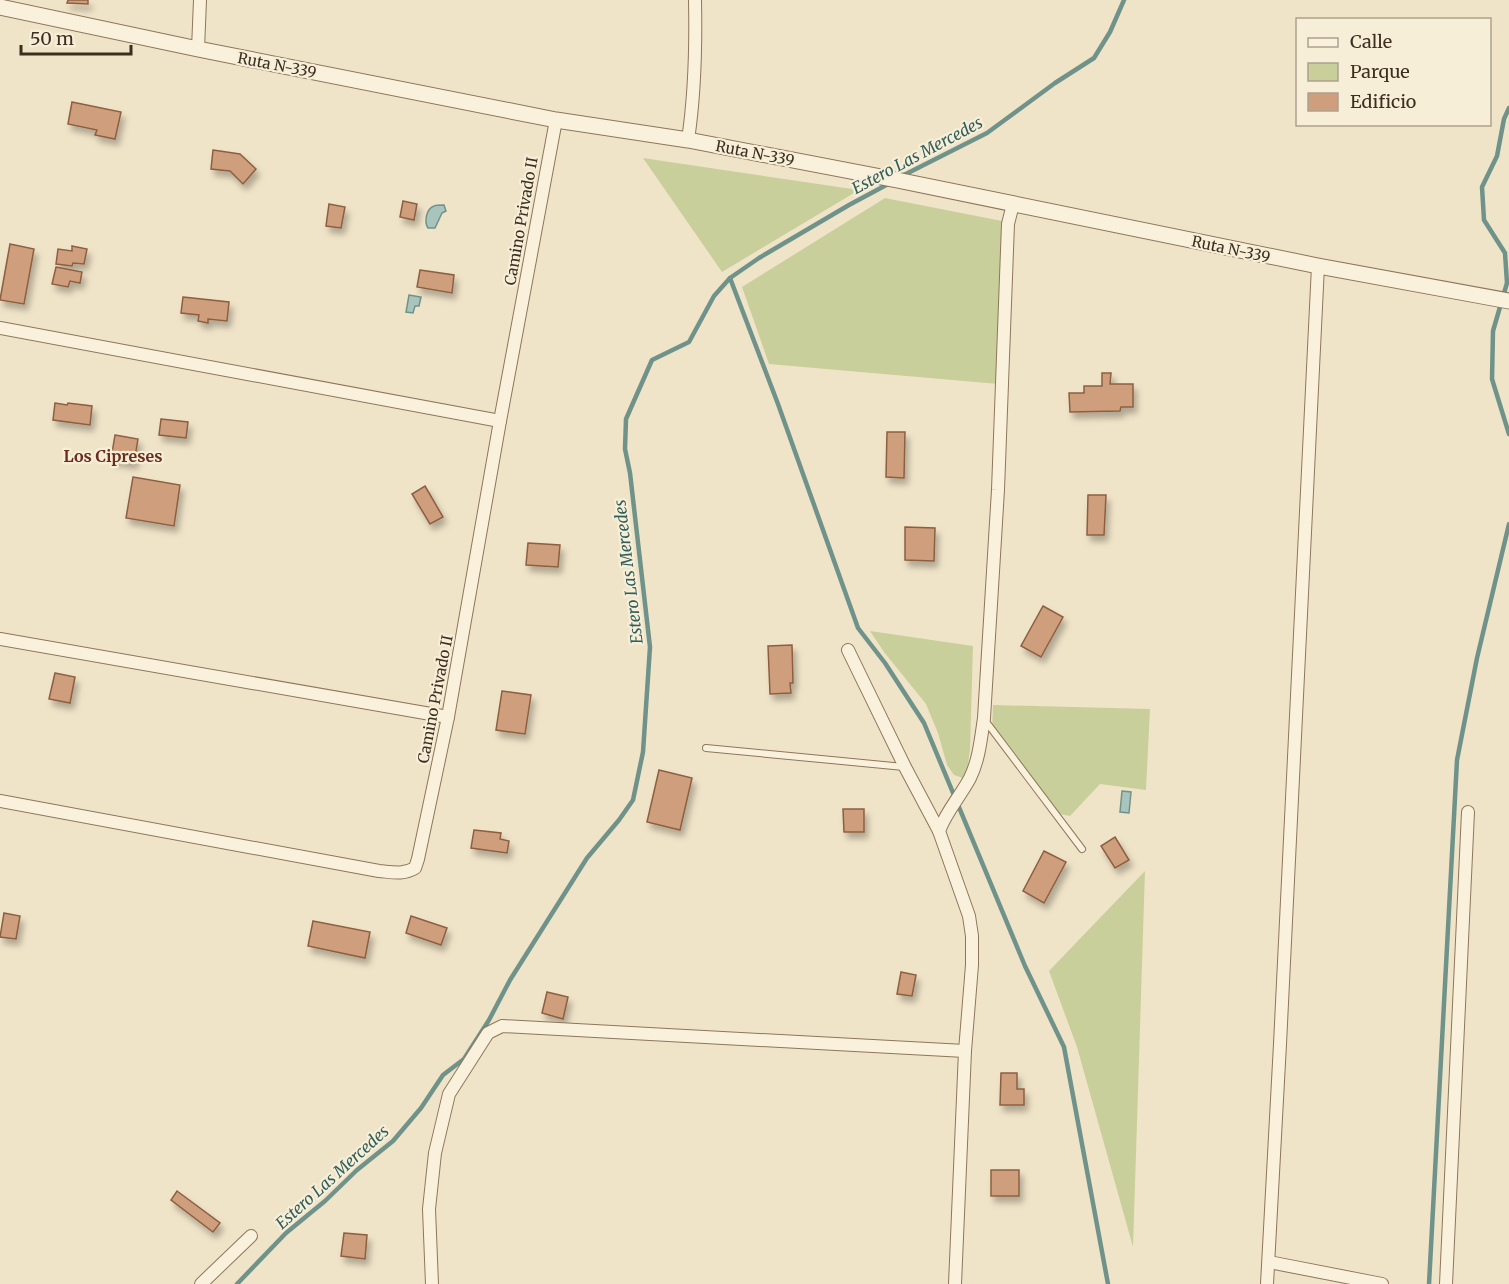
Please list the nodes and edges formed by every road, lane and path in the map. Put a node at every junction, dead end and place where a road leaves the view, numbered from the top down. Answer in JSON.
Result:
{"nodes":[{"id":1,"x":200,"y":0,"type":"edge"},
{"id":2,"x":695,"y":0,"type":"edge"},
{"id":3,"x":0,"y":7,"type":"edge"},
{"id":4,"x":198,"y":49,"type":"junction"},
{"id":5,"x":556,"y":120,"type":"junction"},
{"id":6,"x":688,"y":140,"type":"junction"},
{"id":7,"x":1012,"y":204,"type":"junction"},
{"id":8,"x":1318,"y":266,"type":"junction"},
{"id":9,"x":1509,"y":301,"type":"edge"},
{"id":10,"x":0,"y":328,"type":"edge"},
{"id":11,"x":500,"y":421,"type":"junction"},
{"id":12,"x":0,"y":639,"type":"edge"},
{"id":13,"x":848,"y":650,"type":"dead end"},
{"id":14,"x":448,"y":717,"type":"junction"},
{"id":15,"x":984,"y":718,"type":"junction"},
{"id":16,"x":706,"y":748,"type":"dead end"},
{"id":17,"x":905,"y":767,"type":"junction"},
{"id":18,"x":0,"y":801,"type":"edge"},
{"id":19,"x":1468,"y":812,"type":"dead end"},
{"id":20,"x":939,"y":831,"type":"junction"},
{"id":21,"x":1082,"y":849,"type":"dead end"},
{"id":22,"x":965,"y":1051,"type":"junction"},
{"id":23,"x":251,"y":1236,"type":"dead end"},
{"id":24,"x":1269,"y":1262,"type":"junction"},
{"id":25,"x":201,"y":1284,"type":"edge"},
{"id":26,"x":432,"y":1284,"type":"edge"},
{"id":27,"x":956,"y":1284,"type":"edge"},
{"id":28,"x":1267,"y":1284,"type":"edge"},
{"id":29,"x":1382,"y":1284,"type":"edge"},
{"id":30,"x":1446,"y":1284,"type":"edge"}],
"edges":[{"from":1,"to":4,"type":"street"},
{"from":2,"to":6,"type":"street"},
{"from":3,"to":4,"type":"street","name":"Ruta N-339"},
{"from":4,"to":5,"type":"street","name":"Ruta N-339"},
{"from":5,"to":6,"type":"street","name":"Ruta N-339"},
{"from":5,"to":11,"type":"street","name":"Camino Privado II"},
{"from":6,"to":7,"type":"street","name":"Ruta N-339"},
{"from":7,"to":8,"type":"street","name":"Ruta N-339"},
{"from":7,"to":15,"type":"street"},
{"from":8,"to":9,"type":"street","name":"Ruta N-339"},
{"from":8,"to":24,"type":"street"},
{"from":10,"to":11,"type":"street"},
{"from":11,"to":14,"type":"street","name":"Camino Privado II"},
{"from":12,"to":14,"type":"street"},
{"from":13,"to":17,"type":"street"},
{"from":14,"to":18,"type":"street","name":"Camino Privado II"},
{"from":15,"to":20,"type":"street"},
{"from":15,"to":21,"type":"lane"},
{"from":16,"to":17,"type":"lane"},
{"from":17,"to":20,"type":"street"},
{"from":19,"to":30,"type":"street"},
{"from":20,"to":22,"type":"street"},
{"from":22,"to":26,"type":"street"},
{"from":22,"to":27,"type":"street"},
{"from":23,"to":25,"type":"street"},
{"from":24,"to":28,"type":"street"},
{"from":24,"to":29,"type":"street"}]}
